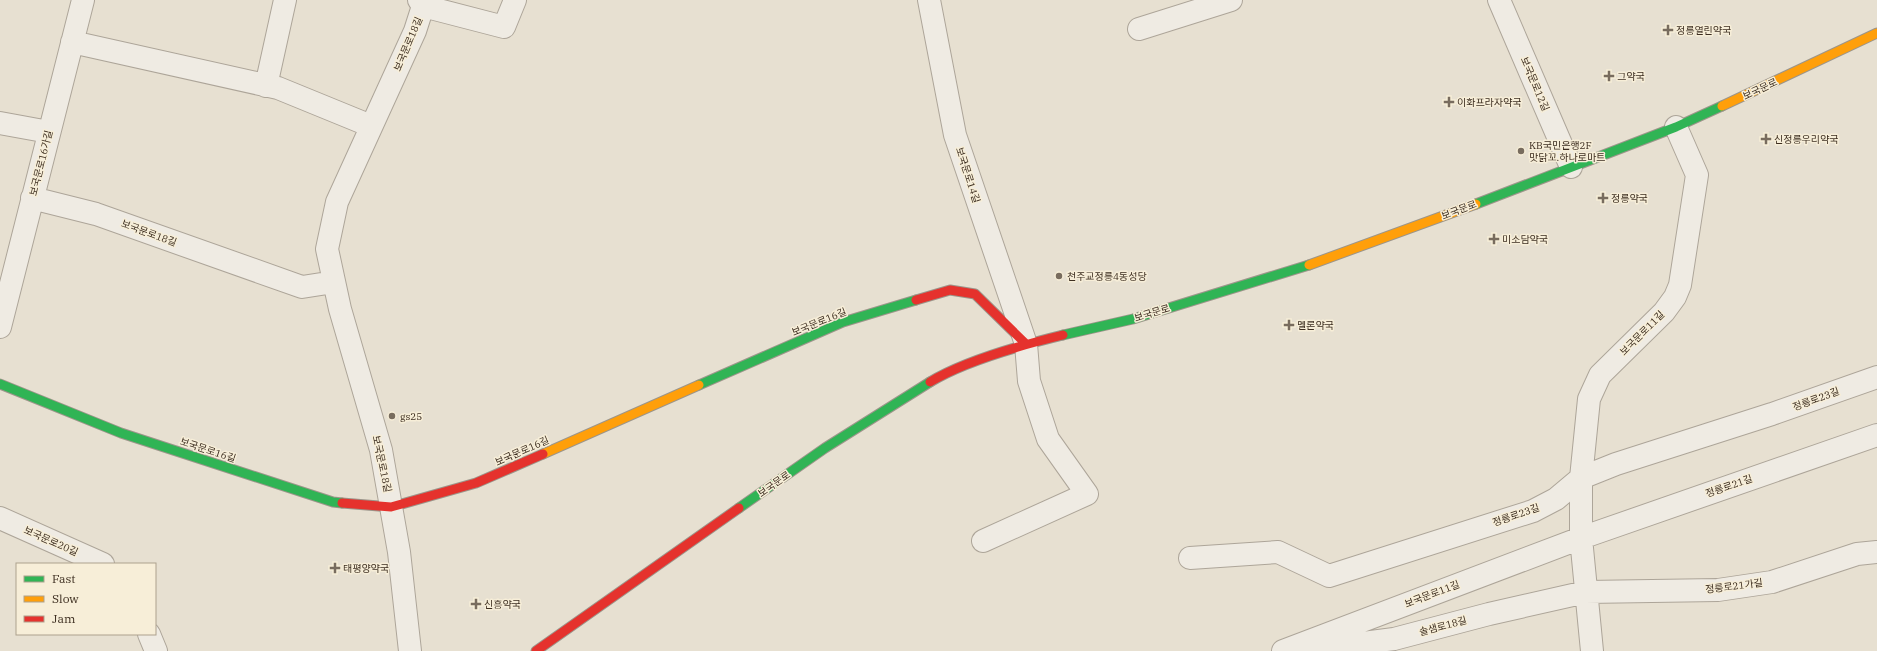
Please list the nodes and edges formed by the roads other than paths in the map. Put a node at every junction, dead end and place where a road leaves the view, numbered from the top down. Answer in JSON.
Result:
{"nodes":[{"id":1,"x":82,"y":0,"type":"edge"},
{"id":2,"x":285,"y":0,"type":"edge"},
{"id":3,"x":515,"y":0,"type":"edge"},
{"id":4,"x":929,"y":0,"type":"edge"},
{"id":5,"x":1231,"y":0,"type":"edge"},
{"id":6,"x":1499,"y":0,"type":"edge"},
{"id":7,"x":421,"y":3,"type":"edge"},
{"id":8,"x":1139,"y":29,"type":"dead end"},
{"id":9,"x":1877,"y":34,"type":"edge"},
{"id":10,"x":72,"y":42,"type":"junction"},
{"id":11,"x":266,"y":86,"type":"junction"},
{"id":12,"x":0,"y":123,"type":"edge"},
{"id":13,"x":372,"y":126,"type":"junction"},
{"id":14,"x":1676,"y":127,"type":"junction"},
{"id":15,"x":49,"y":132,"type":"junction"},
{"id":16,"x":1571,"y":168,"type":"junction"},
{"id":17,"x":32,"y":198,"type":"junction"},
{"id":18,"x":334,"y":282,"type":"junction"},
{"id":19,"x":0,"y":327,"type":"edge"},
{"id":20,"x":1026,"y":344,"type":"junction"},
{"id":21,"x":1877,"y":377,"type":"edge"},
{"id":22,"x":0,"y":384,"type":"edge"},
{"id":23,"x":1877,"y":435,"type":"edge"},
{"id":24,"x":1581,"y":478,"type":"junction"},
{"id":25,"x":391,"y":507,"type":"junction"},
{"id":26,"x":0,"y":518,"type":"edge"},
{"id":27,"x":1581,"y":538,"type":"junction"},
{"id":28,"x":983,"y":541,"type":"dead end"},
{"id":29,"x":1877,"y":552,"type":"edge"},
{"id":30,"x":1190,"y":558,"type":"dead end"},
{"id":31,"x":101,"y":563,"type":"edge"},
{"id":32,"x":1586,"y":592,"type":"junction"},
{"id":33,"x":149,"y":635,"type":"edge"},
{"id":34,"x":156,"y":651,"type":"edge"},
{"id":35,"x":410,"y":651,"type":"edge"},
{"id":36,"x":536,"y":651,"type":"edge"},
{"id":37,"x":1283,"y":651,"type":"edge"},
{"id":38,"x":1299,"y":651,"type":"edge"},
{"id":39,"x":1592,"y":651,"type":"edge"}],
"edges":[{"from":1,"to":10,"type":"street","name":"보국문로16가길"},
{"from":2,"to":11,"type":"street"},
{"from":3,"to":7,"type":"street","name":"보국문로18길"},
{"from":4,"to":20,"type":"street","name":"보국문로14길"},
{"from":5,"to":8,"type":"street"},
{"from":6,"to":16,"type":"street","name":"보국문로12길"},
{"from":7,"to":13,"type":"street","name":"보국문로18길"},
{"from":9,"to":14,"type":"main road","name":"보국문로"},
{"from":10,"to":11,"type":"street"},
{"from":10,"to":15,"type":"street","name":"보국문로16가길"},
{"from":11,"to":13,"type":"street"},
{"from":12,"to":15,"type":"street"},
{"from":13,"to":18,"type":"street","name":"보국문로18길"},
{"from":14,"to":16,"type":"main road","name":"보국문로"},
{"from":14,"to":24,"type":"street","name":"보국문로11길"},
{"from":15,"to":17,"type":"street","name":"보국문로16가길"},
{"from":16,"to":20,"type":"main road","name":"보국문로"},
{"from":17,"to":18,"type":"street","name":"보국문로18길"},
{"from":17,"to":19,"type":"street","name":"보국문로16가길"},
{"from":18,"to":25,"type":"street","name":"보국문로18길"},
{"from":20,"to":25,"type":"main road","name":"보국문로16길"},
{"from":20,"to":28,"type":"street"},
{"from":20,"to":36,"type":"main road","name":"보국문로"},
{"from":21,"to":24,"type":"street","name":"정릉로23길"},
{"from":22,"to":25,"type":"main road","name":"보국문로16길"},
{"from":23,"to":27,"type":"street","name":"정릉로21길"},
{"from":24,"to":27,"type":"street","name":"보국문로11길"},
{"from":24,"to":30,"type":"street","name":"정릉로23길"},
{"from":25,"to":35,"type":"street","name":"보국문로18길"},
{"from":26,"to":31,"type":"street","name":"보국문로20길"},
{"from":27,"to":32,"type":"street","name":"보국문로11길"},
{"from":27,"to":37,"type":"street","name":"보국문로11길"},
{"from":29,"to":32,"type":"street","name":"정릉로21가길"},
{"from":32,"to":38,"type":"street","name":"솔샘로18길"},
{"from":32,"to":39,"type":"street","name":"보국문로11길"},
{"from":33,"to":34,"type":"street"}]}
